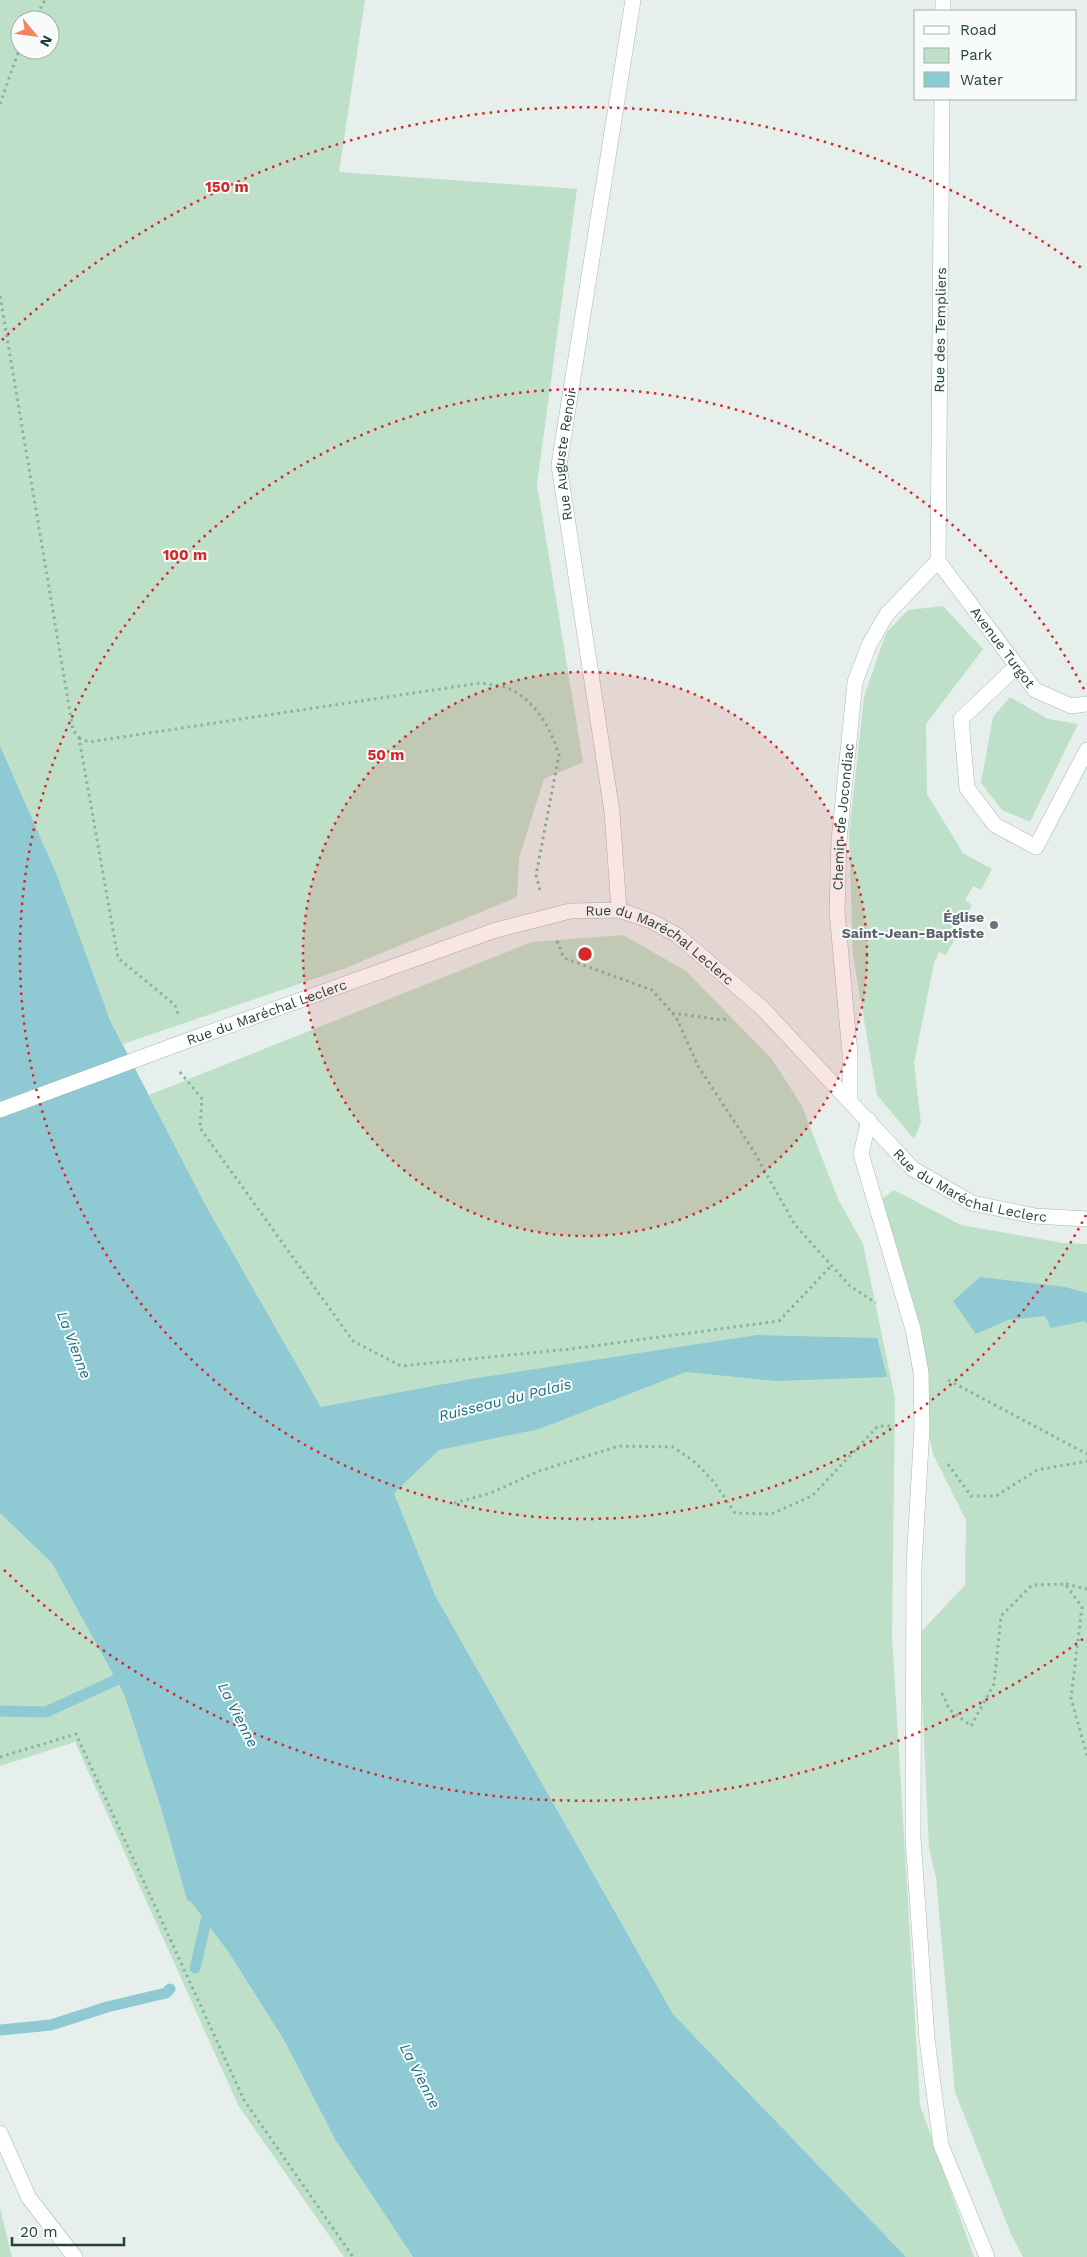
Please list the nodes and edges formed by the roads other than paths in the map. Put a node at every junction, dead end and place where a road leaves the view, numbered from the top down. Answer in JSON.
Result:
{"nodes":[{"id":1,"x":633,"y":0,"type":"edge"},
{"id":2,"x":942,"y":100,"type":"edge"},
{"id":3,"x":938,"y":561,"type":"junction"},
{"id":4,"x":1018,"y":666,"type":"junction"},
{"id":5,"x":1087,"y":704,"type":"edge"},
{"id":6,"x":1087,"y":750,"type":"edge"},
{"id":7,"x":619,"y":910,"type":"junction"},
{"id":8,"x":850,"y":1100,"type":"junction"},
{"id":9,"x":0,"y":1110,"type":"edge"},
{"id":10,"x":869,"y":1120,"type":"junction"},
{"id":11,"x":1087,"y":1219,"type":"edge"},
{"id":12,"x":0,"y":2133,"type":"edge"},
{"id":13,"x":76,"y":2257,"type":"edge"},
{"id":14,"x":987,"y":2257,"type":"edge"}],
"edges":[{"from":1,"to":7,"type":"street","name":"Rue Auguste Renoir"},
{"from":2,"to":3,"type":"street","name":"Rue des Templiers"},
{"from":3,"to":4,"type":"street","name":"Avenue Turgot"},
{"from":3,"to":8,"type":"street","name":"Chemin de Jocondiac"},
{"from":4,"to":5,"type":"street","name":"Avenue Turgot"},
{"from":4,"to":6,"type":"street"},
{"from":7,"to":8,"type":"street","name":"Rue du Maréchal Leclerc"},
{"from":7,"to":9,"type":"street","name":"Rue du Maréchal Leclerc"},
{"from":8,"to":10,"type":"street","name":"Rue du Maréchal Leclerc"},
{"from":10,"to":11,"type":"street","name":"Rue du Maréchal Leclerc"},
{"from":10,"to":14,"type":"street"},
{"from":12,"to":13,"type":"street"}]}
